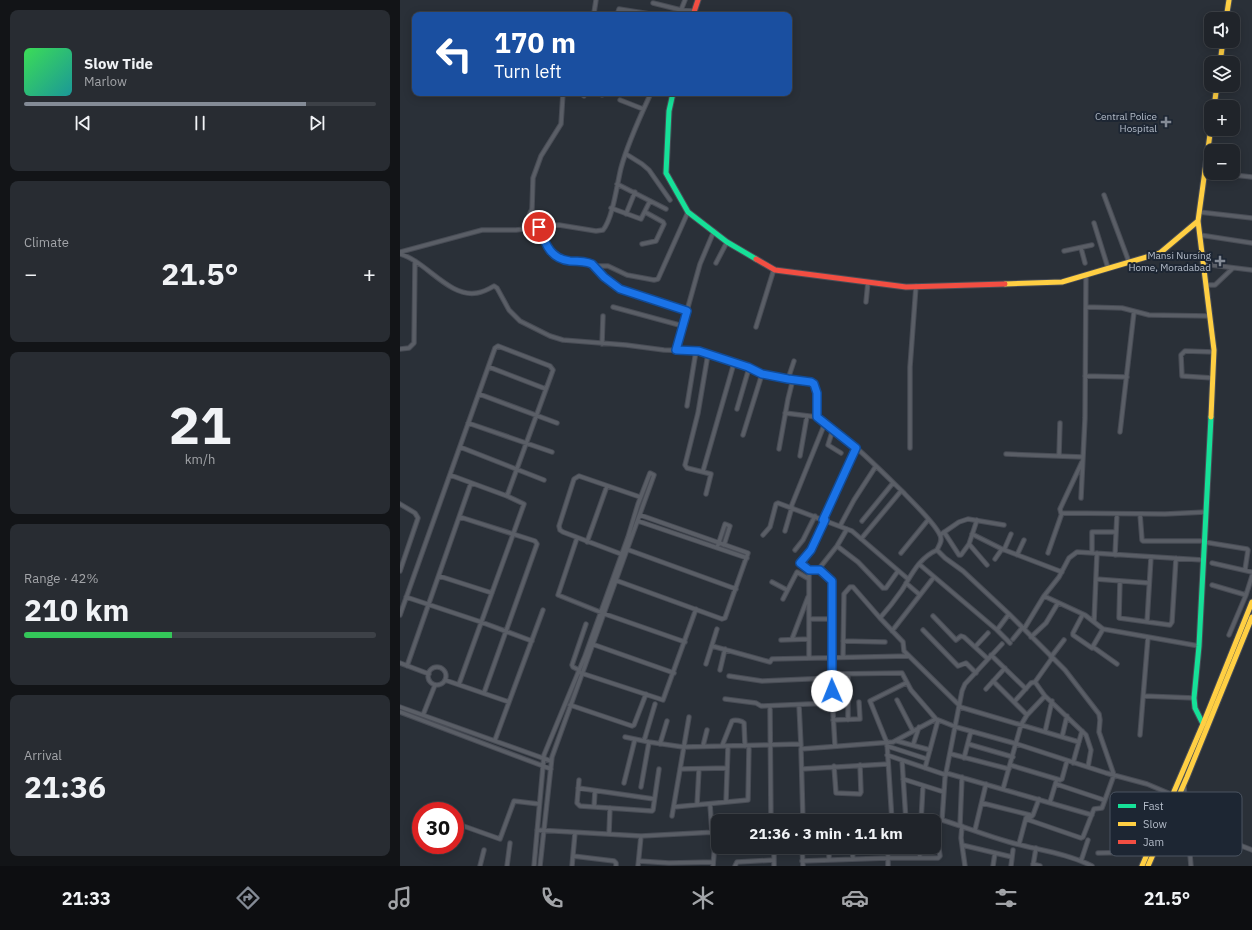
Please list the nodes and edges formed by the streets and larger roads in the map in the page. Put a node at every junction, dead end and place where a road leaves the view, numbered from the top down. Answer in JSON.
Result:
{"nodes":[{"id":1,"x":596,"y":0,"type":"edge"},
{"id":2,"x":686,"y":0,"type":"edge"},
{"id":3,"x":698,"y":0,"type":"edge"},
{"id":4,"x":1229,"y":0,"type":"edge"},
{"id":5,"x":653,"y":3,"type":"dead end"},
{"id":6,"x":681,"y":10,"type":"junction"},
{"id":7,"x":594,"y":12,"type":"edge"},
{"id":8,"x":618,"y":12,"type":"edge"},
{"id":9,"x":638,"y":12,"type":"edge"},
{"id":10,"x":689,"y":12,"type":"edge"},
{"id":11,"x":693,"y":12,"type":"edge"},
{"id":12,"x":1227,"y":12,"type":"edge"},
{"id":13,"x":563,"y":96,"type":"edge"},
{"id":14,"x":650,"y":96,"type":"edge"},
{"id":15,"x":672,"y":96,"type":"edge"},
{"id":16,"x":620,"y":100,"type":"dead end"},
{"id":17,"x":643,"y":109,"type":"junction"},
{"id":18,"x":626,"y":154,"type":"junction"},
{"id":19,"x":1240,"y":176,"type":"edge"},
{"id":20,"x":1252,"y":177,"type":"edge"},
{"id":21,"x":1204,"y":179,"type":"edge"},
{"id":22,"x":617,"y":184,"type":"junction"},
{"id":23,"x":635,"y":192,"type":"junction"},
{"id":24,"x":1104,"y":195,"type":"dead end"},
{"id":25,"x":670,"y":200,"type":"dead end"},
{"id":26,"x":650,"y":201,"type":"junction"},
{"id":27,"x":612,"y":208,"type":"junction"},
{"id":28,"x":666,"y":209,"type":"dead end"},
{"id":29,"x":645,"y":212,"type":"junction"},
{"id":30,"x":688,"y":212,"type":"junction"},
{"id":31,"x":1199,"y":212,"type":"junction"},
{"id":32,"x":626,"y":214,"type":"junction"},
{"id":33,"x":1252,"y":218,"type":"edge"},
{"id":34,"x":1198,"y":221,"type":"junction"},
{"id":35,"x":1094,"y":223,"type":"dead end"},
{"id":36,"x":539,"y":227,"type":"junction"},
{"id":37,"x":523,"y":229,"type":"junction"},
{"id":38,"x":714,"y":232,"type":"junction"},
{"id":39,"x":1200,"y":235,"type":"junction"},
{"id":40,"x":727,"y":242,"type":"junction"},
{"id":41,"x":1252,"y":243,"type":"edge"},
{"id":42,"x":642,"y":244,"type":"dead end"},
{"id":43,"x":1092,"y":245,"type":"dead end"},
{"id":44,"x":1081,"y":248,"type":"junction"},
{"id":45,"x":1064,"y":251,"type":"dead end"},
{"id":46,"x":400,"y":253,"type":"edge"},
{"id":47,"x":415,"y":261,"type":"junction"},
{"id":48,"x":1129,"y":262,"type":"junction"},
{"id":49,"x":716,"y":263,"type":"dead end"},
{"id":50,"x":1085,"y":263,"type":"dead end"},
{"id":51,"x":1203,"y":264,"type":"junction"},
{"id":52,"x":594,"y":266,"type":"junction"},
{"id":53,"x":1108,"y":268,"type":"junction"},
{"id":54,"x":1233,"y":268,"type":"junction"},
{"id":55,"x":774,"y":269,"type":"junction"},
{"id":56,"x":1252,"y":270,"type":"edge"},
{"id":57,"x":1086,"y":275,"type":"junction"},
{"id":58,"x":868,"y":282,"type":"junction"},
{"id":59,"x":1206,"y":285,"type":"junction"},
{"id":60,"x":916,"y":286,"type":"junction"},
{"id":61,"x":866,"y":302,"type":"dead end"},
{"id":62,"x":613,"y":307,"type":"dead end"},
{"id":63,"x":1086,"y":307,"type":"junction"},
{"id":64,"x":687,"y":311,"type":"junction"},
{"id":65,"x":1134,"y":312,"type":"junction"},
{"id":66,"x":603,"y":316,"type":"dead end"},
{"id":67,"x":1210,"y":316,"type":"junction"},
{"id":68,"x":683,"y":326,"type":"junction"},
{"id":69,"x":756,"y":327,"type":"dead end"},
{"id":70,"x":602,"y":344,"type":"junction"},
{"id":71,"x":400,"y":349,"type":"edge"},
{"id":72,"x":676,"y":350,"type":"junction"},
{"id":73,"x":696,"y":350,"type":"junction"},
{"id":74,"x":1214,"y":352,"type":"junction"},
{"id":75,"x":708,"y":354,"type":"junction"},
{"id":76,"x":794,"y":360,"type":"dead end"},
{"id":77,"x":734,"y":363,"type":"junction"},
{"id":78,"x":489,"y":367,"type":"junction"},
{"id":79,"x":749,"y":368,"type":"junction"},
{"id":80,"x":762,"y":374,"type":"junction"},
{"id":81,"x":1085,"y":376,"type":"junction"},
{"id":82,"x":1127,"y":377,"type":"junction"},
{"id":83,"x":1213,"y":378,"type":"junction"},
{"id":84,"x":788,"y":379,"type":"junction"},
{"id":85,"x":793,"y":380,"type":"junction"},
{"id":86,"x":546,"y":389,"type":"junction"},
{"id":87,"x":479,"y":394,"type":"junction"},
{"id":88,"x":687,"y":406,"type":"dead end"},
{"id":89,"x":737,"y":409,"type":"dead end"},
{"id":90,"x":785,"y":413,"type":"junction"},
{"id":91,"x":537,"y":416,"type":"junction"},
{"id":92,"x":807,"y":416,"type":"junction"},
{"id":93,"x":817,"y":417,"type":"junction"},
{"id":94,"x":468,"y":423,"type":"junction"},
{"id":95,"x":557,"y":423,"type":"dead end"},
{"id":96,"x":825,"y":423,"type":"junction"},
{"id":97,"x":1060,"y":423,"type":"dead end"},
{"id":98,"x":833,"y":429,"type":"junction"},
{"id":99,"x":1120,"y":432,"type":"dead end"},
{"id":100,"x":743,"y":435,"type":"dead end"},
{"id":101,"x":527,"y":444,"type":"junction"},
{"id":102,"x":460,"y":446,"type":"junction"},
{"id":103,"x":856,"y":448,"type":"junction"},
{"id":104,"x":910,"y":448,"type":"dead end"},
{"id":105,"x":779,"y":450,"type":"dead end"},
{"id":106,"x":552,"y":452,"type":"dead end"},
{"id":107,"x":841,"y":453,"type":"dead end"},
{"id":108,"x":1006,"y":454,"type":"dead end"},
{"id":109,"x":800,"y":456,"type":"dead end"},
{"id":110,"x":1059,"y":456,"type":"junction"},
{"id":111,"x":1083,"y":459,"type":"junction"},
{"id":112,"x":876,"y":466,"type":"junction"},
{"id":113,"x":517,"y":469,"type":"junction"},
{"id":114,"x":703,"y":471,"type":"junction"},
{"id":115,"x":450,"y":475,"type":"junction"},
{"id":116,"x":544,"y":480,"type":"dead end"},
{"id":117,"x":471,"y":483,"type":"junction"},
{"id":118,"x":893,"y":483,"type":"junction"},
{"id":119,"x":607,"y":486,"type":"junction"},
{"id":120,"x":901,"y":491,"type":"junction"},
{"id":121,"x":706,"y":494,"type":"dead end"},
{"id":122,"x":507,"y":496,"type":"junction"},
{"id":123,"x":640,"y":497,"type":"junction"},
{"id":124,"x":1081,"y":498,"type":"dead end"},
{"id":125,"x":400,"y":504,"type":"edge"},
{"id":126,"x":792,"y":507,"type":"junction"},
{"id":127,"x":1206,"y":512,"type":"junction"},
{"id":128,"x":635,"y":513,"type":"junction"},
{"id":129,"x":1062,"y":514,"type":"junction"},
{"id":130,"x":1117,"y":514,"type":"junction"},
{"id":131,"x":1140,"y":514,"type":"junction"},
{"id":132,"x":640,"y":515,"type":"junction"},
{"id":133,"x":815,"y":516,"type":"junction"},
{"id":134,"x":460,"y":518,"type":"junction"},
{"id":135,"x":633,"y":519,"type":"junction"},
{"id":136,"x":824,"y":520,"type":"junction"},
{"id":137,"x":928,"y":520,"type":"junction"},
{"id":138,"x":977,"y":520,"type":"junction"},
{"id":139,"x":639,"y":521,"type":"junction"},
{"id":140,"x":862,"y":521,"type":"dead end"},
{"id":141,"x":1004,"y":525,"type":"dead end"},
{"id":142,"x":840,"y":526,"type":"junction"},
{"id":143,"x":847,"y":529,"type":"junction"},
{"id":144,"x":686,"y":531,"type":"junction"},
{"id":145,"x":785,"y":531,"type":"dead end"},
{"id":146,"x":1116,"y":532,"type":"junction"},
{"id":147,"x":514,"y":534,"type":"junction"},
{"id":148,"x":942,"y":534,"type":"junction"},
{"id":149,"x":972,"y":534,"type":"junction"},
{"id":150,"x":1011,"y":534,"type":"dead end"},
{"id":151,"x":763,"y":535,"type":"dead end"},
{"id":152,"x":685,"y":537,"type":"junction"},
{"id":153,"x":577,"y":538,"type":"junction"},
{"id":154,"x":861,"y":540,"type":"junction"},
{"id":155,"x":1024,"y":540,"type":"dead end"},
{"id":156,"x":586,"y":542,"type":"junction"},
{"id":157,"x":1204,"y":542,"type":"junction"},
{"id":158,"x":718,"y":543,"type":"junction"},
{"id":159,"x":724,"y":544,"type":"junction"},
{"id":160,"x":969,"y":544,"type":"junction"},
{"id":161,"x":837,"y":546,"type":"junction"},
{"id":162,"x":623,"y":548,"type":"junction"},
{"id":163,"x":716,"y":548,"type":"junction"},
{"id":164,"x":1003,"y":549,"type":"junction"},
{"id":165,"x":628,"y":550,"type":"junction"},
{"id":166,"x":722,"y":550,"type":"junction"},
{"id":167,"x":795,"y":550,"type":"dead end"},
{"id":168,"x":937,"y":550,"type":"junction"},
{"id":169,"x":901,"y":553,"type":"dead end"},
{"id":170,"x":1048,"y":553,"type":"dead end"},
{"id":171,"x":1092,"y":553,"type":"junction"},
{"id":172,"x":1097,"y":553,"type":"junction"},
{"id":173,"x":620,"y":554,"type":"junction"},
{"id":174,"x":1017,"y":555,"type":"junction"},
{"id":175,"x":1116,"y":555,"type":"junction"},
{"id":176,"x":1151,"y":557,"type":"junction"},
{"id":177,"x":747,"y":558,"type":"junction"},
{"id":178,"x":1176,"y":558,"type":"junction"},
{"id":179,"x":995,"y":559,"type":"dead end"},
{"id":180,"x":1203,"y":560,"type":"junction"},
{"id":181,"x":1212,"y":563,"type":"dead end"},
{"id":182,"x":919,"y":564,"type":"junction"},
{"id":183,"x":987,"y":565,"type":"dead end"},
{"id":184,"x":809,"y":570,"type":"junction"},
{"id":185,"x":818,"y":570,"type":"junction"},
{"id":186,"x":1245,"y":570,"type":"junction"},
{"id":187,"x":400,"y":571,"type":"edge"},
{"id":188,"x":898,"y":571,"type":"junction"},
{"id":189,"x":1062,"y":572,"type":"junction"},
{"id":190,"x":1252,"y":572,"type":"edge"},
{"id":191,"x":439,"y":576,"type":"junction"},
{"id":192,"x":1252,"y":576,"type":"edge"},
{"id":193,"x":934,"y":577,"type":"junction"},
{"id":194,"x":612,"y":579,"type":"junction"},
{"id":195,"x":809,"y":579,"type":"junction"},
{"id":196,"x":1096,"y":579,"type":"junction"},
{"id":197,"x":908,"y":580,"type":"junction"},
{"id":198,"x":617,"y":581,"type":"junction"},
{"id":199,"x":1120,"y":581,"type":"junction"},
{"id":200,"x":772,"y":582,"type":"dead end"},
{"id":201,"x":1149,"y":583,"type":"junction"},
{"id":202,"x":906,"y":584,"type":"junction"},
{"id":203,"x":1212,"y":585,"type":"dead end"},
{"id":204,"x":736,"y":589,"type":"junction"},
{"id":205,"x":787,"y":590,"type":"junction"},
{"id":206,"x":492,"y":594,"type":"junction"},
{"id":207,"x":809,"y":594,"type":"junction"},
{"id":208,"x":920,"y":595,"type":"junction"},
{"id":209,"x":1246,"y":595,"type":"junction"},
{"id":210,"x":1044,"y":596,"type":"junction"},
{"id":211,"x":406,"y":597,"type":"junction"},
{"id":212,"x":783,"y":599,"type":"dead end"},
{"id":213,"x":1058,"y":602,"type":"junction"},
{"id":214,"x":1252,"y":602,"type":"edge"},
{"id":215,"x":429,"y":605,"type":"junction"},
{"id":216,"x":543,"y":610,"type":"dead end"},
{"id":217,"x":696,"y":610,"type":"junction"},
{"id":218,"x":603,"y":613,"type":"junction"},
{"id":219,"x":1009,"y":614,"type":"junction"},
{"id":220,"x":1083,"y":614,"type":"junction"},
{"id":221,"x":400,"y":615,"type":"edge"},
{"id":222,"x":933,"y":616,"type":"dead end"},
{"id":223,"x":1237,"y":616,"type":"junction"},
{"id":224,"x":1252,"y":617,"type":"edge"},
{"id":225,"x":880,"y":618,"type":"junction"},
{"id":226,"x":1246,"y":618,"type":"junction"},
{"id":227,"x":809,"y":619,"type":"junction"},
{"id":228,"x":832,"y":620,"type":"junction"},
{"id":229,"x":481,"y":622,"type":"junction"},
{"id":230,"x":1094,"y":622,"type":"junction"},
{"id":231,"x":1147,"y":622,"type":"junction"},
{"id":232,"x":586,"y":624,"type":"dead end"},
{"id":233,"x":717,"y":629,"type":"dead end"},
{"id":234,"x":1023,"y":629,"type":"junction"},
{"id":235,"x":1103,"y":629,"type":"junction"},
{"id":236,"x":923,"y":630,"type":"dead end"},
{"id":237,"x":997,"y":630,"type":"junction"},
{"id":238,"x":892,"y":631,"type":"junction"},
{"id":239,"x":506,"y":632,"type":"junction"},
{"id":240,"x":988,"y":633,"type":"dead end"},
{"id":241,"x":1229,"y":635,"type":"dead end"},
{"id":242,"x":1031,"y":637,"type":"junction"},
{"id":243,"x":1148,"y":637,"type":"junction"},
{"id":244,"x":792,"y":639,"type":"junction"},
{"id":245,"x":809,"y":639,"type":"junction"},
{"id":246,"x":1013,"y":639,"type":"dead end"},
{"id":247,"x":781,"y":640,"type":"dead end"},
{"id":248,"x":1064,"y":640,"type":"dead end"},
{"id":249,"x":532,"y":641,"type":"junction"},
{"id":250,"x":843,"y":641,"type":"junction"},
{"id":251,"x":685,"y":642,"type":"junction"},
{"id":252,"x":885,"y":642,"type":"dead end"},
{"id":253,"x":592,"y":643,"type":"junction"},
{"id":254,"x":1010,"y":643,"type":"dead end"},
{"id":255,"x":1002,"y":644,"type":"dead end"},
{"id":256,"x":712,"y":646,"type":"junction"},
{"id":257,"x":1199,"y":646,"type":"junction"},
{"id":258,"x":975,"y":647,"type":"junction"},
{"id":259,"x":1093,"y":647,"type":"junction"},
{"id":260,"x":725,"y":649,"type":"junction"},
{"id":261,"x":991,"y":655,"type":"junction"},
{"id":262,"x":909,"y":656,"type":"junction"},
{"id":263,"x":832,"y":657,"type":"junction"},
{"id":264,"x":844,"y":657,"type":"junction"},
{"id":265,"x":1051,"y":657,"type":"junction"},
{"id":266,"x":809,"y":658,"type":"junction"},
{"id":267,"x":988,"y":659,"type":"junction"},
{"id":268,"x":400,"y":663,"type":"edge"},
{"id":269,"x":706,"y":664,"type":"dead end"},
{"id":270,"x":1117,"y":664,"type":"dead end"},
{"id":271,"x":407,"y":666,"type":"junction"},
{"id":272,"x":1005,"y":668,"type":"junction"},
{"id":273,"x":720,"y":670,"type":"dead end"},
{"id":274,"x":579,"y":671,"type":"junction"},
{"id":275,"x":976,"y":672,"type":"junction"},
{"id":276,"x":583,"y":673,"type":"junction"},
{"id":277,"x":674,"y":673,"type":"junction"},
{"id":278,"x":429,"y":674,"type":"junction"},
{"id":279,"x":848,"y":674,"type":"junction"},
{"id":280,"x":729,"y":676,"type":"dead end"},
{"id":281,"x":831,"y":676,"type":"junction"},
{"id":282,"x":445,"y":680,"type":"junction"},
{"id":283,"x":993,"y":681,"type":"junction"},
{"id":284,"x":1035,"y":682,"type":"junction"},
{"id":285,"x":906,"y":683,"type":"junction"},
{"id":286,"x":459,"y":684,"type":"junction"},
{"id":287,"x":435,"y":685,"type":"junction"},
{"id":288,"x":986,"y":689,"type":"dead end"},
{"id":289,"x":1026,"y":689,"type":"junction"},
{"id":290,"x":484,"y":693,"type":"junction"},
{"id":291,"x":646,"y":694,"type":"junction"},
{"id":292,"x":1045,"y":696,"type":"junction"},
{"id":293,"x":1144,"y":696,"type":"junction"},
{"id":294,"x":1194,"y":698,"type":"junction"},
{"id":295,"x":725,"y":699,"type":"dead end"},
{"id":296,"x":897,"y":700,"type":"dead end"},
{"id":297,"x":509,"y":702,"type":"junction"},
{"id":298,"x":859,"y":702,"type":"dead end"},
{"id":299,"x":1014,"y":702,"type":"junction"},
{"id":300,"x":1052,"y":702,"type":"junction"},
{"id":301,"x":566,"y":703,"type":"junction"},
{"id":302,"x":832,"y":703,"type":"junction"},
{"id":303,"x":655,"y":704,"type":"dead end"},
{"id":304,"x":571,"y":705,"type":"junction"},
{"id":305,"x":799,"y":705,"type":"junction"},
{"id":306,"x":770,"y":706,"type":"junction"},
{"id":307,"x":960,"y":706,"type":"junction"},
{"id":308,"x":400,"y":707,"type":"edge"},
{"id":309,"x":400,"y":712,"type":"edge"},
{"id":310,"x":1027,"y":714,"type":"junction"},
{"id":311,"x":424,"y":715,"type":"junction"},
{"id":312,"x":1067,"y":716,"type":"junction"},
{"id":313,"x":689,"y":717,"type":"dead end"},
{"id":314,"x":937,"y":719,"type":"junction"},
{"id":315,"x":833,"y":720,"type":"junction"},
{"id":316,"x":848,"y":720,"type":"junction"},
{"id":317,"x":422,"y":721,"type":"junction"},
{"id":318,"x":667,"y":721,"type":"dead end"},
{"id":319,"x":1203,"y":724,"type":"junction"},
{"id":320,"x":1021,"y":725,"type":"junction"},
{"id":321,"x":919,"y":727,"type":"junction"},
{"id":322,"x":956,"y":727,"type":"junction"},
{"id":323,"x":707,"y":730,"type":"dead end"},
{"id":324,"x":913,"y":731,"type":"junction"},
{"id":325,"x":971,"y":731,"type":"junction"},
{"id":326,"x":1082,"y":731,"type":"junction"},
{"id":327,"x":1045,"y":732,"type":"junction"},
{"id":328,"x":1140,"y":735,"type":"dead end"},
{"id":329,"x":625,"y":737,"type":"dead end"},
{"id":330,"x":1062,"y":737,"type":"junction"},
{"id":331,"x":635,"y":739,"type":"junction"},
{"id":332,"x":495,"y":740,"type":"junction"},
{"id":333,"x":897,"y":740,"type":"junction"},
{"id":334,"x":644,"y":741,"type":"junction"},
{"id":335,"x":649,"y":742,"type":"junction"},
{"id":336,"x":1079,"y":742,"type":"junction"},
{"id":337,"x":660,"y":744,"type":"junction"},
{"id":338,"x":770,"y":744,"type":"junction"},
{"id":339,"x":801,"y":744,"type":"junction"},
{"id":340,"x":887,"y":744,"type":"junction"},
{"id":341,"x":968,"y":744,"type":"junction"},
{"id":342,"x":1016,"y":744,"type":"junction"},
{"id":343,"x":913,"y":745,"type":"junction"},
{"id":344,"x":703,"y":746,"type":"junction"},
{"id":345,"x":722,"y":746,"type":"junction"},
{"id":346,"x":728,"y":746,"type":"junction"},
{"id":347,"x":747,"y":746,"type":"junction"},
{"id":348,"x":835,"y":746,"type":"junction"},
{"id":349,"x":683,"y":747,"type":"junction"},
{"id":350,"x":801,"y":749,"type":"junction"},
{"id":351,"x":930,"y":750,"type":"junction"},
{"id":352,"x":951,"y":754,"type":"junction"},
{"id":353,"x":888,"y":755,"type":"junction"},
{"id":354,"x":1013,"y":757,"type":"junction"},
{"id":355,"x":543,"y":758,"type":"junction"},
{"id":356,"x":964,"y":758,"type":"junction"},
{"id":357,"x":927,"y":759,"type":"junction"},
{"id":358,"x":902,"y":760,"type":"junction"},
{"id":359,"x":551,"y":761,"type":"junction"},
{"id":360,"x":1067,"y":761,"type":"junction"},
{"id":361,"x":1073,"y":763,"type":"junction"},
{"id":362,"x":888,"y":764,"type":"junction"},
{"id":363,"x":860,"y":765,"type":"junction"},
{"id":364,"x":1010,"y":765,"type":"junction"},
{"id":365,"x":542,"y":766,"type":"junction"},
{"id":366,"x":834,"y":766,"type":"junction"},
{"id":367,"x":1088,"y":767,"type":"junction"},
{"id":368,"x":727,"y":768,"type":"junction"},
{"id":369,"x":925,"y":768,"type":"junction"},
{"id":370,"x":551,"y":769,"type":"junction"},
{"id":371,"x":659,"y":769,"type":"dead end"},
{"id":372,"x":680,"y":769,"type":"junction"},
{"id":373,"x":699,"y":769,"type":"junction"},
{"id":374,"x":802,"y":769,"type":"junction"},
{"id":375,"x":1009,"y":769,"type":"junction"},
{"id":376,"x":946,"y":774,"type":"junction"},
{"id":377,"x":1114,"y":775,"type":"junction"},
{"id":378,"x":962,"y":777,"type":"junction"},
{"id":379,"x":1057,"y":779,"type":"junction"},
{"id":380,"x":579,"y":780,"type":"dead end"},
{"id":381,"x":903,"y":780,"type":"junction"},
{"id":382,"x":624,"y":783,"type":"dead end"},
{"id":383,"x":1184,"y":783,"type":"junction"},
{"id":384,"x":986,"y":784,"type":"junction"},
{"id":385,"x":1056,"y":784,"type":"junction"},
{"id":386,"x":923,"y":786,"type":"junction"},
{"id":387,"x":641,"y":787,"type":"dead end"},
{"id":388,"x":578,"y":788,"type":"junction"},
{"id":389,"x":1003,"y":789,"type":"junction"},
{"id":390,"x":595,"y":791,"type":"junction"},
{"id":391,"x":944,"y":792,"type":"junction"},
{"id":392,"x":1166,"y":792,"type":"edge"},
{"id":393,"x":1174,"y":792,"type":"edge"},
{"id":394,"x":1179,"y":792,"type":"edge"},
{"id":395,"x":1185,"y":792,"type":"edge"},
{"id":396,"x":654,"y":799,"type":"junction"},
{"id":397,"x":1039,"y":799,"type":"junction"},
{"id":398,"x":1104,"y":800,"type":"junction"},
{"id":399,"x":726,"y":802,"type":"junction"},
{"id":400,"x":1050,"y":802,"type":"junction"},
{"id":401,"x":982,"y":803,"type":"junction"},
{"id":402,"x":540,"y":804,"type":"junction"},
{"id":403,"x":710,"y":804,"type":"junction"},
{"id":404,"x":697,"y":805,"type":"junction"},
{"id":405,"x":674,"y":806,"type":"junction"},
{"id":406,"x":594,"y":807,"type":"junction"},
{"id":407,"x":610,"y":808,"type":"junction"},
{"id":408,"x":712,"y":814,"type":"edge"},
{"id":409,"x":770,"y":814,"type":"edge"},
{"id":410,"x":803,"y":814,"type":"edge"},
{"id":411,"x":892,"y":814,"type":"edge"},
{"id":412,"x":905,"y":814,"type":"edge"},
{"id":413,"x":921,"y":814,"type":"edge"},
{"id":414,"x":1033,"y":815,"type":"junction"},
{"id":415,"x":1092,"y":815,"type":"junction"},
{"id":416,"x":672,"y":816,"type":"dead end"},
{"id":417,"x":942,"y":820,"type":"joint"},
{"id":418,"x":1026,"y":820,"type":"junction"},
{"id":419,"x":464,"y":826,"type":"edge"},
{"id":420,"x":961,"y":826,"type":"junction"},
{"id":421,"x":537,"y":830,"type":"junction"},
{"id":422,"x":975,"y":830,"type":"junction"},
{"id":423,"x":544,"y":831,"type":"junction"},
{"id":424,"x":711,"y":832,"type":"edge"},
{"id":425,"x":575,"y":833,"type":"junction"},
{"id":426,"x":609,"y":834,"type":"junction"},
{"id":427,"x":641,"y":836,"type":"junction"},
{"id":428,"x":1088,"y":840,"type":"dead end"},
{"id":429,"x":510,"y":843,"type":"dead end"},
{"id":430,"x":1019,"y":844,"type":"junction"},
{"id":431,"x":962,"y":845,"type":"junction"},
{"id":432,"x":1242,"y":846,"type":"edge"},
{"id":433,"x":1036,"y":848,"type":"junction"},
{"id":434,"x":484,"y":850,"type":"dead end"},
{"id":435,"x":1013,"y":850,"type":"dead end"},
{"id":436,"x":1252,"y":850,"type":"edge"},
{"id":437,"x":995,"y":853,"type":"junction"},
{"id":438,"x":1098,"y":853,"type":"dead end"},
{"id":439,"x":1110,"y":853,"type":"edge"},
{"id":440,"x":714,"y":854,"type":"edge"},
{"id":441,"x":774,"y":854,"type":"edge"},
{"id":442,"x":802,"y":854,"type":"edge"},
{"id":443,"x":829,"y":854,"type":"edge"},
{"id":444,"x":853,"y":854,"type":"edge"},
{"id":445,"x":888,"y":854,"type":"edge"},
{"id":446,"x":920,"y":854,"type":"edge"},
{"id":447,"x":940,"y":854,"type":"edge"},
{"id":448,"x":573,"y":856,"type":"junction"},
{"id":449,"x":1012,"y":856,"type":"junction"},
{"id":450,"x":1146,"y":856,"type":"edge"},
{"id":451,"x":1152,"y":856,"type":"edge"},
{"id":452,"x":1190,"y":856,"type":"edge"},
{"id":453,"x":888,"y":858,"type":"junction"},
{"id":454,"x":920,"y":858,"type":"junction"},
{"id":455,"x":853,"y":859,"type":"junction"},
{"id":456,"x":774,"y":860,"type":"junction"},
{"id":457,"x":829,"y":860,"type":"junction"},
{"id":458,"x":638,"y":861,"type":"junction"},
{"id":459,"x":753,"y":861,"type":"junction"},
{"id":460,"x":802,"y":861,"type":"junction"},
{"id":461,"x":1081,"y":861,"type":"junction"},
{"id":462,"x":660,"y":864,"type":"edge"},
{"id":463,"x":688,"y":864,"type":"edge"},
{"id":464,"x":713,"y":864,"type":"edge"},
{"id":465,"x":1033,"y":865,"type":"edge"},
{"id":466,"x":480,"y":866,"type":"edge"},
{"id":467,"x":507,"y":866,"type":"edge"},
{"id":468,"x":534,"y":866,"type":"edge"},
{"id":469,"x":540,"y":866,"type":"edge"},
{"id":470,"x":572,"y":866,"type":"edge"},
{"id":471,"x":616,"y":866,"type":"edge"},
{"id":472,"x":638,"y":866,"type":"edge"},
{"id":473,"x":735,"y":866,"type":"edge"},
{"id":474,"x":754,"y":866,"type":"edge"},
{"id":475,"x":774,"y":866,"type":"edge"},
{"id":476,"x":803,"y":866,"type":"edge"},
{"id":477,"x":888,"y":866,"type":"edge"},
{"id":478,"x":965,"y":866,"type":"edge"},
{"id":479,"x":993,"y":866,"type":"edge"},
{"id":480,"x":1010,"y":866,"type":"edge"},
{"id":481,"x":1040,"y":866,"type":"edge"},
{"id":482,"x":1092,"y":866,"type":"edge"},
{"id":483,"x":1142,"y":866,"type":"edge"},
{"id":484,"x":1148,"y":866,"type":"edge"},
{"id":485,"x":1191,"y":866,"type":"edge"}],
"edges":[{"from":1,"to":7,"type":"street"},
{"from":2,"to":6,"type":"street"},
{"from":3,"to":11,"type":"street"},
{"from":4,"to":12,"type":"street"},
{"from":5,"to":6,"type":"street"},
{"from":6,"to":10,"type":"street"},
{"from":8,"to":9,"type":"street"},
{"from":13,"to":37,"type":"street"},
{"from":14,"to":17,"type":"street"},
{"from":15,"to":30,"type":"street"},
{"from":16,"to":17,"type":"street"},
{"from":17,"to":18,"type":"street"},
{"from":18,"to":22,"type":"street"},
{"from":18,"to":25,"type":"street"},
{"from":19,"to":20,"type":"street"},
{"from":21,"to":31,"type":"street"},
{"from":22,"to":23,"type":"street"},
{"from":22,"to":27,"type":"street"},
{"from":23,"to":26,"type":"street"},
{"from":23,"to":32,"type":"street"},
{"from":24,"to":48,"type":"street"},
{"from":26,"to":28,"type":"street"},
{"from":26,"to":29,"type":"street"},
{"from":27,"to":32,"type":"street"},
{"from":27,"to":36,"type":"street"},
{"from":29,"to":32,"type":"street"},
{"from":29,"to":42,"type":"street"},
{"from":30,"to":38,"type":"street"},
{"from":30,"to":52,"type":"street"},
{"from":31,"to":33,"type":"street"},
{"from":31,"to":34,"type":"street"},
{"from":34,"to":39,"type":"street"},
{"from":34,"to":48,"type":"street"},
{"from":35,"to":53,"type":"street"},
{"from":36,"to":37,"type":"street"},
{"from":36,"to":52,"type":"street"},
{"from":37,"to":46,"type":"street"},
{"from":38,"to":40,"type":"street"},
{"from":38,"to":64,"type":"street"},
{"from":39,"to":41,"type":"street"},
{"from":39,"to":51,"type":"street"},
{"from":40,"to":49,"type":"street"},
{"from":40,"to":55,"type":"street"},
{"from":43,"to":44,"type":"street"},
{"from":44,"to":45,"type":"street"},
{"from":44,"to":50,"type":"street"},
{"from":46,"to":47,"type":"street"},
{"from":47,"to":70,"type":"street"},
{"from":47,"to":71,"type":"street"},
{"from":48,"to":53,"type":"street"},
{"from":51,"to":54,"type":"street"},
{"from":51,"to":59,"type":"street"},
{"from":52,"to":64,"type":"street"},
{"from":53,"to":57,"type":"street"},
{"from":54,"to":56,"type":"street"},
{"from":54,"to":59,"type":"street"},
{"from":55,"to":58,"type":"street"},
{"from":55,"to":69,"type":"street"},
{"from":57,"to":60,"type":"street"},
{"from":57,"to":63,"type":"street"},
{"from":58,"to":60,"type":"street"},
{"from":58,"to":61,"type":"street"},
{"from":59,"to":67,"type":"street"},
{"from":60,"to":104,"type":"street"},
{"from":62,"to":68,"type":"street"},
{"from":63,"to":65,"type":"street"},
{"from":63,"to":81,"type":"street"},
{"from":64,"to":68,"type":"street"},
{"from":65,"to":67,"type":"street"},
{"from":65,"to":82,"type":"street"},
{"from":66,"to":70,"type":"street"},
{"from":67,"to":74,"type":"street"},
{"from":68,"to":72,"type":"street"},
{"from":70,"to":72,"type":"street"},
{"from":72,"to":73,"type":"street"},
{"from":73,"to":75,"type":"street"},
{"from":73,"to":88,"type":"street"},
{"from":74,"to":83,"type":"street"},
{"from":74,"to":83,"type":"street"},
{"from":75,"to":77,"type":"street"},
{"from":75,"to":114,"type":"street"},
{"from":76,"to":84,"type":"street"},
{"from":77,"to":79,"type":"street"},
{"from":77,"to":114,"type":"street"},
{"from":78,"to":86,"type":"street"},
{"from":78,"to":86,"type":"street"},
{"from":78,"to":87,"type":"street"},
{"from":79,"to":80,"type":"street"},
{"from":79,"to":89,"type":"street"},
{"from":80,"to":84,"type":"street"},
{"from":80,"to":100,"type":"street"},
{"from":81,"to":82,"type":"street"},
{"from":81,"to":111,"type":"street"},
{"from":82,"to":99,"type":"street"},
{"from":83,"to":127,"type":"street"},
{"from":84,"to":85,"type":"street"},
{"from":85,"to":90,"type":"street"},
{"from":85,"to":93,"type":"street"},
{"from":86,"to":91,"type":"street"},
{"from":87,"to":91,"type":"street"},
{"from":87,"to":94,"type":"street"},
{"from":90,"to":92,"type":"street"},
{"from":90,"to":105,"type":"street"},
{"from":91,"to":95,"type":"street"},
{"from":91,"to":101,"type":"street"},
{"from":92,"to":93,"type":"street"},
{"from":92,"to":109,"type":"street"},
{"from":93,"to":96,"type":"street"},
{"from":94,"to":101,"type":"street"},
{"from":94,"to":102,"type":"street"},
{"from":96,"to":98,"type":"street"},
{"from":96,"to":126,"type":"street"},
{"from":97,"to":110,"type":"street"},
{"from":98,"to":103,"type":"street"},
{"from":98,"to":107,"type":"street"},
{"from":101,"to":106,"type":"street"},
{"from":101,"to":113,"type":"street"},
{"from":102,"to":113,"type":"street"},
{"from":102,"to":115,"type":"street"},
{"from":103,"to":112,"type":"street"},
{"from":103,"to":136,"type":"street"},
{"from":108,"to":110,"type":"street"},
{"from":110,"to":111,"type":"street"},
{"from":111,"to":124,"type":"street"},
{"from":111,"to":129,"type":"street"},
{"from":112,"to":118,"type":"street"},
{"from":112,"to":142,"type":"street"},
{"from":113,"to":116,"type":"street"},
{"from":113,"to":122,"type":"street"},
{"from":114,"to":121,"type":"street"},
{"from":115,"to":117,"type":"street"},
{"from":115,"to":211,"type":"street"},
{"from":117,"to":122,"type":"street"},
{"from":117,"to":134,"type":"street"},
{"from":118,"to":120,"type":"street"},
{"from":118,"to":140,"type":"street"},
{"from":119,"to":123,"type":"street"},
{"from":119,"to":153,"type":"street"},
{"from":119,"to":156,"type":"street"},
{"from":120,"to":137,"type":"street"},
{"from":120,"to":154,"type":"street"},
{"from":122,"to":147,"type":"street"},
{"from":123,"to":128,"type":"street"},
{"from":123,"to":132,"type":"street"},
{"from":125,"to":187,"type":"street"},
{"from":126,"to":133,"type":"street"},
{"from":126,"to":145,"type":"street"},
{"from":126,"to":151,"type":"street"},
{"from":127,"to":131,"type":"street"},
{"from":127,"to":157,"type":"street"},
{"from":128,"to":132,"type":"street"},
{"from":128,"to":135,"type":"street"},
{"from":129,"to":130,"type":"street"},
{"from":129,"to":170,"type":"street"},
{"from":130,"to":131,"type":"street"},
{"from":130,"to":146,"type":"street"},
{"from":131,"to":157,"type":"street"},
{"from":132,"to":139,"type":"street"},
{"from":132,"to":144,"type":"street"},
{"from":133,"to":136,"type":"street"},
{"from":133,"to":167,"type":"street"},
{"from":134,"to":147,"type":"street"},
{"from":134,"to":191,"type":"street"},
{"from":135,"to":139,"type":"street"},
{"from":135,"to":162,"type":"street"},
{"from":136,"to":142,"type":"street"},
{"from":136,"to":184,"type":"street"},
{"from":137,"to":148,"type":"street"},
{"from":137,"to":169,"type":"street"},
{"from":138,"to":141,"type":"street"},
{"from":138,"to":148,"type":"street"},
{"from":138,"to":149,"type":"street"},
{"from":139,"to":152,"type":"street"},
{"from":139,"to":165,"type":"street"},
{"from":142,"to":143,"type":"street"},
{"from":143,"to":154,"type":"street"},
{"from":143,"to":161,"type":"street"},
{"from":144,"to":152,"type":"street"},
{"from":144,"to":158,"type":"street"},
{"from":146,"to":171,"type":"street"},
{"from":146,"to":175,"type":"street"},
{"from":147,"to":206,"type":"street"},
{"from":147,"to":239,"type":"street"},
{"from":148,"to":160,"type":"street"},
{"from":148,"to":168,"type":"street"},
{"from":149,"to":160,"type":"street"},
{"from":149,"to":164,"type":"street"},
{"from":150,"to":164,"type":"street"},
{"from":152,"to":163,"type":"street"},
{"from":153,"to":156,"type":"street"},
{"from":153,"to":218,"type":"street"},
{"from":154,"to":188,"type":"street"},
{"from":155,"to":174,"type":"street"},
{"from":156,"to":173,"type":"street"},
{"from":157,"to":180,"type":"street"},
{"from":157,"to":186,"type":"street"},
{"from":158,"to":159,"type":"street"},
{"from":158,"to":159,"type":"street"},
{"from":158,"to":163,"type":"street"},
{"from":159,"to":166,"type":"street"},
{"from":159,"to":177,"type":"street"},
{"from":160,"to":183,"type":"street"},
{"from":161,"to":185,"type":"street"},
{"from":161,"to":188,"type":"street"},
{"from":162,"to":165,"type":"street"},
{"from":162,"to":173,"type":"street"},
{"from":163,"to":166,"type":"street"},
{"from":164,"to":174,"type":"street"},
{"from":164,"to":179,"type":"street"},
{"from":165,"to":198,"type":"street"},
{"from":165,"to":204,"type":"street"},
{"from":166,"to":177,"type":"street"},
{"from":168,"to":182,"type":"street"},
{"from":168,"to":219,"type":"street"},
{"from":171,"to":172,"type":"street"},
{"from":171,"to":189,"type":"street"},
{"from":172,"to":175,"type":"street"},
{"from":172,"to":196,"type":"street"},
{"from":173,"to":194,"type":"street"},
{"from":174,"to":189,"type":"street"},
{"from":175,"to":176,"type":"street"},
{"from":176,"to":178,"type":"street"},
{"from":176,"to":201,"type":"street"},
{"from":177,"to":204,"type":"street"},
{"from":178,"to":180,"type":"street"},
{"from":178,"to":231,"type":"street"},
{"from":180,"to":257,"type":"street"},
{"from":181,"to":186,"type":"street"},
{"from":182,"to":193,"type":"street"},
{"from":182,"to":197,"type":"street"},
{"from":184,"to":185,"type":"street"},
{"from":184,"to":195,"type":"street"},
{"from":185,"to":228,"type":"street"},
{"from":186,"to":190,"type":"street"},
{"from":188,"to":197,"type":"street"},
{"from":189,"to":210,"type":"street"},
{"from":191,"to":206,"type":"street"},
{"from":191,"to":215,"type":"street"},
{"from":192,"to":209,"type":"street"},
{"from":193,"to":208,"type":"street"},
{"from":193,"to":237,"type":"street"},
{"from":194,"to":198,"type":"street"},
{"from":194,"to":218,"type":"street"},
{"from":195,"to":205,"type":"street"},
{"from":195,"to":207,"type":"street"},
{"from":196,"to":199,"type":"street"},
{"from":196,"to":230,"type":"street"},
{"from":197,"to":202,"type":"street"},
{"from":198,"to":217,"type":"street"},
{"from":198,"to":218,"type":"street"},
{"from":199,"to":201,"type":"street"},
{"from":199,"to":231,"type":"street"},
{"from":200,"to":205,"type":"street"},
{"from":201,"to":231,"type":"street"},
{"from":202,"to":208,"type":"street"},
{"from":202,"to":225,"type":"street"},
{"from":203,"to":209,"type":"street"},
{"from":204,"to":217,"type":"street"},
{"from":205,"to":212,"type":"street"},
{"from":206,"to":229,"type":"street"},
{"from":207,"to":227,"type":"street"},
{"from":207,"to":244,"type":"street"},
{"from":208,"to":238,"type":"street"},
{"from":209,"to":223,"type":"street"},
{"from":210,"to":213,"type":"street"},
{"from":210,"to":234,"type":"street"},
{"from":211,"to":215,"type":"street"},
{"from":211,"to":221,"type":"street"},
{"from":213,"to":220,"type":"street"},
{"from":213,"to":242,"type":"street"},
{"from":214,"to":226,"type":"street"},
{"from":215,"to":229,"type":"street"},
{"from":215,"to":271,"type":"street"},
{"from":216,"to":249,"type":"street"},
{"from":217,"to":251,"type":"street"},
{"from":218,"to":251,"type":"street"},
{"from":218,"to":253,"type":"street"},
{"from":219,"to":234,"type":"street"},
{"from":219,"to":237,"type":"street"},
{"from":220,"to":230,"type":"street"},
{"from":220,"to":259,"type":"street"},
{"from":222,"to":258,"type":"street"},
{"from":223,"to":226,"type":"street"},
{"from":223,"to":241,"type":"street"},
{"from":224,"to":383,"type":"street"},
{"from":225,"to":238,"type":"street"},
{"from":225,"to":250,"type":"street"},
{"from":226,"to":319,"type":"street"},
{"from":227,"to":228,"type":"street"},
{"from":227,"to":245,"type":"street"},
{"from":228,"to":263,"type":"street"},
{"from":229,"to":239,"type":"street"},
{"from":229,"to":286,"type":"street"},
{"from":230,"to":235,"type":"street"},
{"from":232,"to":274,"type":"street"},
{"from":233,"to":256,"type":"street"},
{"from":234,"to":242,"type":"street"},
{"from":234,"to":246,"type":"street"},
{"from":235,"to":243,"type":"street"},
{"from":235,"to":259,"type":"street"},
{"from":236,"to":275,"type":"street"},
{"from":237,"to":254,"type":"street"},
{"from":238,"to":262,"type":"street"},
{"from":239,"to":249,"type":"street"},
{"from":239,"to":290,"type":"street"},
{"from":240,"to":258,"type":"street"},
{"from":242,"to":265,"type":"street"},
{"from":243,"to":257,"type":"street"},
{"from":243,"to":293,"type":"street"},
{"from":244,"to":245,"type":"street"},
{"from":244,"to":247,"type":"street"},
{"from":245,"to":266,"type":"street"},
{"from":248,"to":265,"type":"street"},
{"from":249,"to":297,"type":"street"},
{"from":250,"to":252,"type":"street"},
{"from":250,"to":264,"type":"street"},
{"from":251,"to":277,"type":"street"},
{"from":253,"to":274,"type":"street"},
{"from":253,"to":276,"type":"street"},
{"from":253,"to":277,"type":"street"},
{"from":255,"to":261,"type":"street"},
{"from":256,"to":260,"type":"street"},
{"from":256,"to":269,"type":"street"},
{"from":257,"to":294,"type":"street"},
{"from":258,"to":267,"type":"street"},
{"from":259,"to":270,"type":"street"},
{"from":260,"to":266,"type":"street"},
{"from":260,"to":273,"type":"street"},
{"from":261,"to":267,"type":"street"},
{"from":261,"to":272,"type":"street"},
{"from":262,"to":264,"type":"street"},
{"from":262,"to":307,"type":"street"},
{"from":263,"to":264,"type":"street"},
{"from":263,"to":266,"type":"street"},
{"from":263,"to":281,"type":"street"},
{"from":265,"to":284,"type":"street"},
{"from":265,"to":377,"type":"street"},
{"from":267,"to":275,"type":"street"},
{"from":268,"to":271,"type":"street"},
{"from":271,"to":278,"type":"street"},
{"from":272,"to":283,"type":"street"},
{"from":272,"to":289,"type":"street"},
{"from":274,"to":276,"type":"street"},
{"from":274,"to":301,"type":"street"},
{"from":275,"to":307,"type":"street"},
{"from":276,"to":291,"type":"street"},
{"from":276,"to":304,"type":"street"},
{"from":277,"to":291,"type":"street"},
{"from":278,"to":282,"type":"street"},
{"from":278,"to":287,"type":"street"},
{"from":279,"to":281,"type":"street"},
{"from":279,"to":285,"type":"street"},
{"from":279,"to":316,"type":"street"},
{"from":280,"to":281,"type":"street"},
{"from":281,"to":302,"type":"street"},
{"from":282,"to":286,"type":"street"},
{"from":282,"to":287,"type":"street"},
{"from":283,"to":288,"type":"street"},
{"from":283,"to":299,"type":"street"},
{"from":284,"to":289,"type":"street"},
{"from":284,"to":292,"type":"street"},
{"from":285,"to":314,"type":"street"},
{"from":285,"to":340,"type":"street"},
{"from":286,"to":290,"type":"street"},
{"from":287,"to":311,"type":"street"},
{"from":289,"to":299,"type":"street"},
{"from":290,"to":297,"type":"street"},
{"from":291,"to":304,"type":"street"},
{"from":292,"to":300,"type":"street"},
{"from":292,"to":310,"type":"street"},
{"from":293,"to":294,"type":"street"},
{"from":293,"to":328,"type":"street"},
{"from":294,"to":319,"type":"street"},
{"from":295,"to":306,"type":"street"},
{"from":296,"to":324,"type":"street"},
{"from":297,"to":332,"type":"street"},
{"from":298,"to":316,"type":"street"},
{"from":299,"to":310,"type":"street"},
{"from":300,"to":312,"type":"street"},
{"from":300,"to":327,"type":"street"},
{"from":301,"to":304,"type":"street"},
{"from":301,"to":355,"type":"street"},
{"from":302,"to":305,"type":"street"},
{"from":302,"to":315,"type":"street"},
{"from":303,"to":334,"type":"street"},
{"from":304,"to":359,"type":"street"},
{"from":305,"to":306,"type":"street"},
{"from":305,"to":339,"type":"street"},
{"from":306,"to":338,"type":"street"},
{"from":307,"to":320,"type":"street"},
{"from":307,"to":322,"type":"street"},
{"from":308,"to":311,"type":"street"},
{"from":309,"to":317,"type":"street"},
{"from":310,"to":320,"type":"street"},
{"from":311,"to":317,"type":"street"},
{"from":311,"to":332,"type":"street"},
{"from":312,"to":326,"type":"street"},
{"from":312,"to":330,"type":"street"},
{"from":313,"to":349,"type":"street"},
{"from":314,"to":321,"type":"street"},
{"from":314,"to":322,"type":"street"},
{"from":314,"to":351,"type":"street"},
{"from":315,"to":316,"type":"street"},
{"from":315,"to":348,"type":"street"},
{"from":317,"to":365,"type":"street"},
{"from":318,"to":337,"type":"street"},
{"from":319,"to":393,"type":"street"},
{"from":320,"to":327,"type":"street"},
{"from":320,"to":342,"type":"street"},
{"from":321,"to":324,"type":"street"},
{"from":321,"to":343,"type":"street"},
{"from":322,"to":325,"type":"street"},
{"from":322,"to":352,"type":"street"},
{"from":323,"to":344,"type":"street"},
{"from":324,"to":333,"type":"street"},
{"from":325,"to":341,"type":"street"},
{"from":325,"to":342,"type":"street"},
{"from":326,"to":336,"type":"street"},
{"from":326,"to":367,"type":"street"},
{"from":327,"to":330,"type":"street"},
{"from":329,"to":331,"type":"street"},
{"from":330,"to":336,"type":"street"},
{"from":331,"to":334,"type":"street"},
{"from":331,"to":382,"type":"street"},
{"from":332,"to":355,"type":"street"},
{"from":333,"to":340,"type":"street"},
{"from":333,"to":343,"type":"street"},
{"from":334,"to":335,"type":"street"},
{"from":335,"to":337,"type":"street"},
{"from":335,"to":387,"type":"street"},
{"from":336,"to":361,"type":"street"},
{"from":337,"to":349,"type":"street"},
{"from":338,"to":339,"type":"street"},
{"from":338,"to":347,"type":"street"},
{"from":338,"to":409,"type":"street"},
{"from":339,"to":350,"type":"street"},
{"from":340,"to":348,"type":"street"},
{"from":340,"to":353,"type":"street"},
{"from":340,"to":357,"type":"street"},
{"from":341,"to":354,"type":"street"},
{"from":341,"to":356,"type":"street"},
{"from":342,"to":354,"type":"street"},
{"from":342,"to":360,"type":"street"},
{"from":343,"to":351,"type":"street"},
{"from":344,"to":345,"type":"street"},
{"from":344,"to":349,"type":"street"},
{"from":345,"to":346,"type":"street"},
{"from":345,"to":347,"type":"street"},
{"from":346,"to":347,"type":"street"},
{"from":346,"to":368,"type":"street"},
{"from":347,"to":399,"type":"street"},
{"from":348,"to":350,"type":"street"},
{"from":349,"to":372,"type":"street"},
{"from":350,"to":374,"type":"street"},
{"from":351,"to":357,"type":"street"},
{"from":352,"to":356,"type":"street"},
{"from":352,"to":376,"type":"street"},
{"from":353,"to":358,"type":"street"},
{"from":353,"to":362,"type":"street"},
{"from":354,"to":364,"type":"street"},
{"from":355,"to":359,"type":"street"},
{"from":355,"to":365,"type":"street"},
{"from":356,"to":375,"type":"street"},
{"from":357,"to":369,"type":"street"},
{"from":358,"to":369,"type":"street"},
{"from":358,"to":381,"type":"street"},
{"from":359,"to":370,"type":"street"},
{"from":360,"to":361,"type":"street"},
{"from":360,"to":379,"type":"street"},
{"from":361,"to":367,"type":"street"},
{"from":362,"to":363,"type":"street"},
{"from":362,"to":411,"type":"street"},
{"from":363,"to":366,"type":"street"},
{"from":363,"to":366,"type":"street"},
{"from":364,"to":375,"type":"street"},
{"from":364,"to":379,"type":"street"},
{"from":365,"to":370,"type":"street"},
{"from":365,"to":402,"type":"street"},
{"from":366,"to":374,"type":"street"},
{"from":367,"to":377,"type":"street"},
{"from":368,"to":373,"type":"street"},
{"from":368,"to":399,"type":"street"},
{"from":369,"to":376,"type":"street"},
{"from":370,"to":423,"type":"street"},
{"from":371,"to":396,"type":"street"},
{"from":372,"to":373,"type":"street"},
{"from":372,"to":405,"type":"street"},
{"from":373,"to":404,"type":"street"},
{"from":374,"to":410,"type":"street"},
{"from":375,"to":389,"type":"street"},
{"from":376,"to":378,"type":"street"},
{"from":376,"to":391,"type":"street"},
{"from":377,"to":392,"type":"street"},
{"from":377,"to":398,"type":"street"},
{"from":378,"to":384,"type":"street"},
{"from":378,"to":420,"type":"street"},
{"from":379,"to":385,"type":"street"},
{"from":380,"to":388,"type":"street"},
{"from":381,"to":386,"type":"street"},
{"from":381,"to":412,"type":"street"},
{"from":383,"to":394,"type":"street"},
{"from":383,"to":395,"type":"street"},
{"from":384,"to":389,"type":"street"},
{"from":384,"to":401,"type":"street"},
{"from":385,"to":398,"type":"street"},
{"from":385,"to":400,"type":"street"},
{"from":386,"to":391,"type":"street"},
{"from":386,"to":413,"type":"street"},
{"from":388,"to":390,"type":"street"},
{"from":388,"to":406,"type":"street"},
{"from":389,"to":397,"type":"street"},
{"from":390,"to":396,"type":"street"},
{"from":390,"to":406,"type":"street"},
{"from":391,"to":417,"type":"street"},
{"from":396,"to":407,"type":"street"},
{"from":397,"to":400,"type":"street"},
{"from":397,"to":414,"type":"street"},
{"from":398,"to":415,"type":"street"},
{"from":399,"to":403,"type":"street"},
{"from":400,"to":415,"type":"street"},
{"from":401,"to":414,"type":"street"},
{"from":401,"to":422,"type":"street"},
{"from":402,"to":419,"type":"street"},
{"from":402,"to":421,"type":"street"},
{"from":403,"to":404,"type":"street"},
{"from":403,"to":408,"type":"street"},
{"from":404,"to":405,"type":"street"},
{"from":405,"to":416,"type":"street"},
{"from":406,"to":407,"type":"street"},
{"from":407,"to":426,"type":"street"},
{"from":414,"to":418,"type":"street"},
{"from":415,"to":418,"type":"street"},
{"from":417,"to":420,"type":"street"},
{"from":418,"to":430,"type":"street"},
{"from":420,"to":422,"type":"street"},
{"from":420,"to":431,"type":"street"},
{"from":421,"to":423,"type":"street"},
{"from":421,"to":468,"type":"street"},
{"from":422,"to":430,"type":"street"},
{"from":423,"to":425,"type":"street"},
{"from":423,"to":469,"type":"street"},
{"from":424,"to":427,"type":"street"},
{"from":425,"to":426,"type":"street"},
{"from":425,"to":448,"type":"street"},
{"from":426,"to":427,"type":"street"},
{"from":427,"to":458,"type":"street"},
{"from":428,"to":461,"type":"street"},
{"from":429,"to":467,"type":"street"},
{"from":430,"to":433,"type":"street"},
{"from":431,"to":437,"type":"street"},
{"from":431,"to":478,"type":"street"},
{"from":432,"to":436,"type":"street"},
{"from":433,"to":461,"type":"street"},
{"from":433,"to":465,"type":"street"},
{"from":434,"to":466,"type":"street"},
{"from":435,"to":449,"type":"street"},
{"from":437,"to":449,"type":"street"},
{"from":437,"to":479,"type":"street"},
{"from":438,"to":439,"type":"street"},
{"from":440,"to":464,"type":"street"},
{"from":441,"to":456,"type":"street"},
{"from":442,"to":460,"type":"street"},
{"from":443,"to":457,"type":"street"},
{"from":444,"to":455,"type":"street"},
{"from":445,"to":453,"type":"street"},
{"from":446,"to":454,"type":"street"},
{"from":447,"to":454,"type":"street"},
{"from":448,"to":470,"type":"street"},
{"from":448,"to":471,"type":"street"},
{"from":449,"to":480,"type":"street"},
{"from":450,"to":483,"type":"street"},
{"from":451,"to":484,"type":"street"},
{"from":452,"to":485,"type":"street"},
{"from":453,"to":454,"type":"street"},
{"from":453,"to":455,"type":"street"},
{"from":453,"to":477,"type":"street"},
{"from":455,"to":457,"type":"street"},
{"from":456,"to":459,"type":"street"},
{"from":456,"to":475,"type":"street"},
{"from":457,"to":460,"type":"street"},
{"from":458,"to":462,"type":"street"},
{"from":458,"to":472,"type":"street"},
{"from":459,"to":473,"type":"street"},
{"from":459,"to":474,"type":"street"},
{"from":460,"to":476,"type":"street"},
{"from":461,"to":482,"type":"street"},
{"from":462,"to":463,"type":"street"},
{"from":463,"to":464,"type":"street"},
{"from":465,"to":481,"type":"street"}]}
